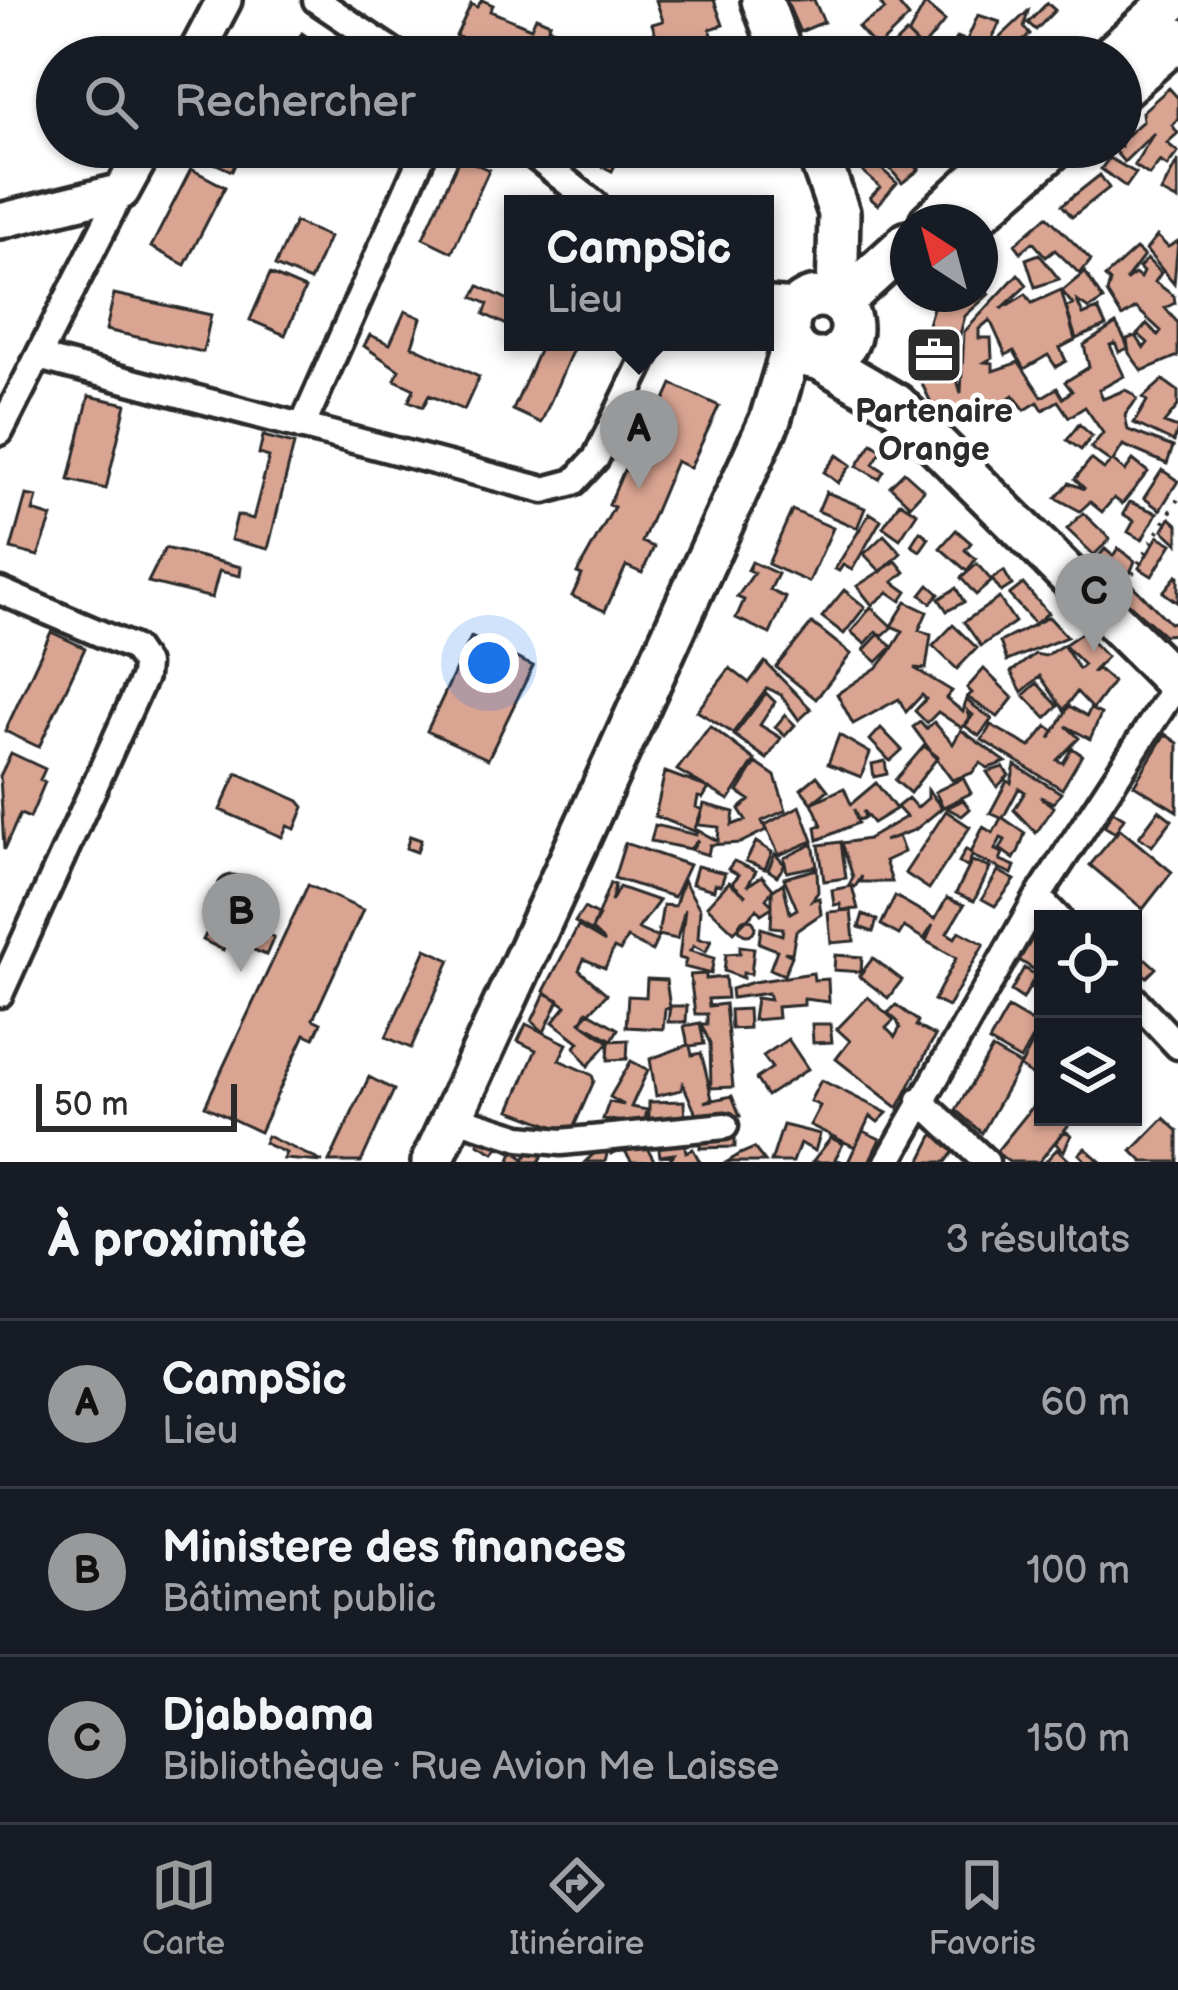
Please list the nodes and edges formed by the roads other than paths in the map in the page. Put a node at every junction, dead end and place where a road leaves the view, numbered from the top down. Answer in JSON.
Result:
{"nodes":[{"id":1,"x":224,"y":0,"type":"edge"},
{"id":2,"x":316,"y":0,"type":"edge"},
{"id":3,"x":762,"y":0,"type":"edge"},
{"id":4,"x":1173,"y":0,"type":"edge"},
{"id":5,"x":205,"y":36,"type":"edge"},
{"id":6,"x":370,"y":36,"type":"edge"},
{"id":7,"x":775,"y":36,"type":"edge"},
{"id":8,"x":1133,"y":36,"type":"edge"},
{"id":9,"x":1178,"y":39,"type":"edge"},
{"id":10,"x":1142,"y":71,"type":"edge"},
{"id":11,"x":135,"y":168,"type":"edge"},
{"id":12,"x":417,"y":168,"type":"edge"},
{"id":13,"x":550,"y":168,"type":"edge"},
{"id":14,"x":823,"y":168,"type":"edge"},
{"id":15,"x":989,"y":168,"type":"edge"},
{"id":16,"x":1030,"y":168,"type":"edge"},
{"id":17,"x":122,"y":191,"type":"junction"},
{"id":18,"x":584,"y":195,"type":"edge"},
{"id":19,"x":950,"y":204,"type":"edge"},
{"id":20,"x":989,"y":204,"type":"edge"},
{"id":21,"x":0,"y":221,"type":"edge"},
{"id":22,"x":890,"y":257,"type":"edge"},
{"id":23,"x":890,"y":284,"type":"edge"},
{"id":24,"x":811,"y":324,"type":"edge"},
{"id":25,"x":648,"y":351,"type":"edge"},
{"id":26,"x":38,"y":358,"type":"junction"},
{"id":27,"x":302,"y":427,"type":"junction"},
{"id":28,"x":0,"y":432,"type":"edge"},
{"id":29,"x":0,"y":591,"type":"edge"},
{"id":30,"x":1178,"y":684,"type":"edge"},
{"id":31,"x":1038,"y":897,"type":"junction"},
{"id":32,"x":1050,"y":910,"type":"edge"},
{"id":33,"x":0,"y":994,"type":"edge"},
{"id":34,"x":1142,"y":1008,"type":"edge"},
{"id":35,"x":1178,"y":1046,"type":"edge"},
{"id":36,"x":920,"y":1100,"type":"junction"},
{"id":37,"x":453,"y":1118,"type":"junction"},
{"id":38,"x":725,"y":1126,"type":"dead end"},
{"id":39,"x":431,"y":1162,"type":"edge"},
{"id":40,"x":888,"y":1162,"type":"edge"},
{"id":41,"x":986,"y":1162,"type":"edge"}],
"edges":[{"from":1,"to":5,"type":"street"},
{"from":2,"to":6,"type":"street"},
{"from":3,"to":7,"type":"main road"},
{"from":4,"to":8,"type":"main road"},
{"from":9,"to":10,"type":"main road"},
{"from":11,"to":17,"type":"street"},
{"from":12,"to":27,"type":"street"},
{"from":13,"to":18,"type":"street"},
{"from":14,"to":24,"type":"main road"},
{"from":15,"to":19,"type":"main road"},
{"from":16,"to":20,"type":"main road"},
{"from":17,"to":21,"type":"street"},
{"from":17,"to":26,"type":"street"},
{"from":22,"to":24,"type":"main road"},
{"from":23,"to":24,"type":"main road"},
{"from":24,"to":30,"type":"main road"},
{"from":24,"to":37,"type":"main road"},
{"from":25,"to":27,"type":"street"},
{"from":26,"to":27,"type":"street"},
{"from":26,"to":28,"type":"street"},
{"from":29,"to":33,"type":"street"},
{"from":30,"to":31,"type":"street"},
{"from":31,"to":32,"type":"street"},
{"from":31,"to":36,"type":"street"},
{"from":34,"to":35,"type":"street"},
{"from":36,"to":40,"type":"street"},
{"from":36,"to":41,"type":"street"},
{"from":37,"to":38,"type":"street"},
{"from":37,"to":39,"type":"main road"}]}
